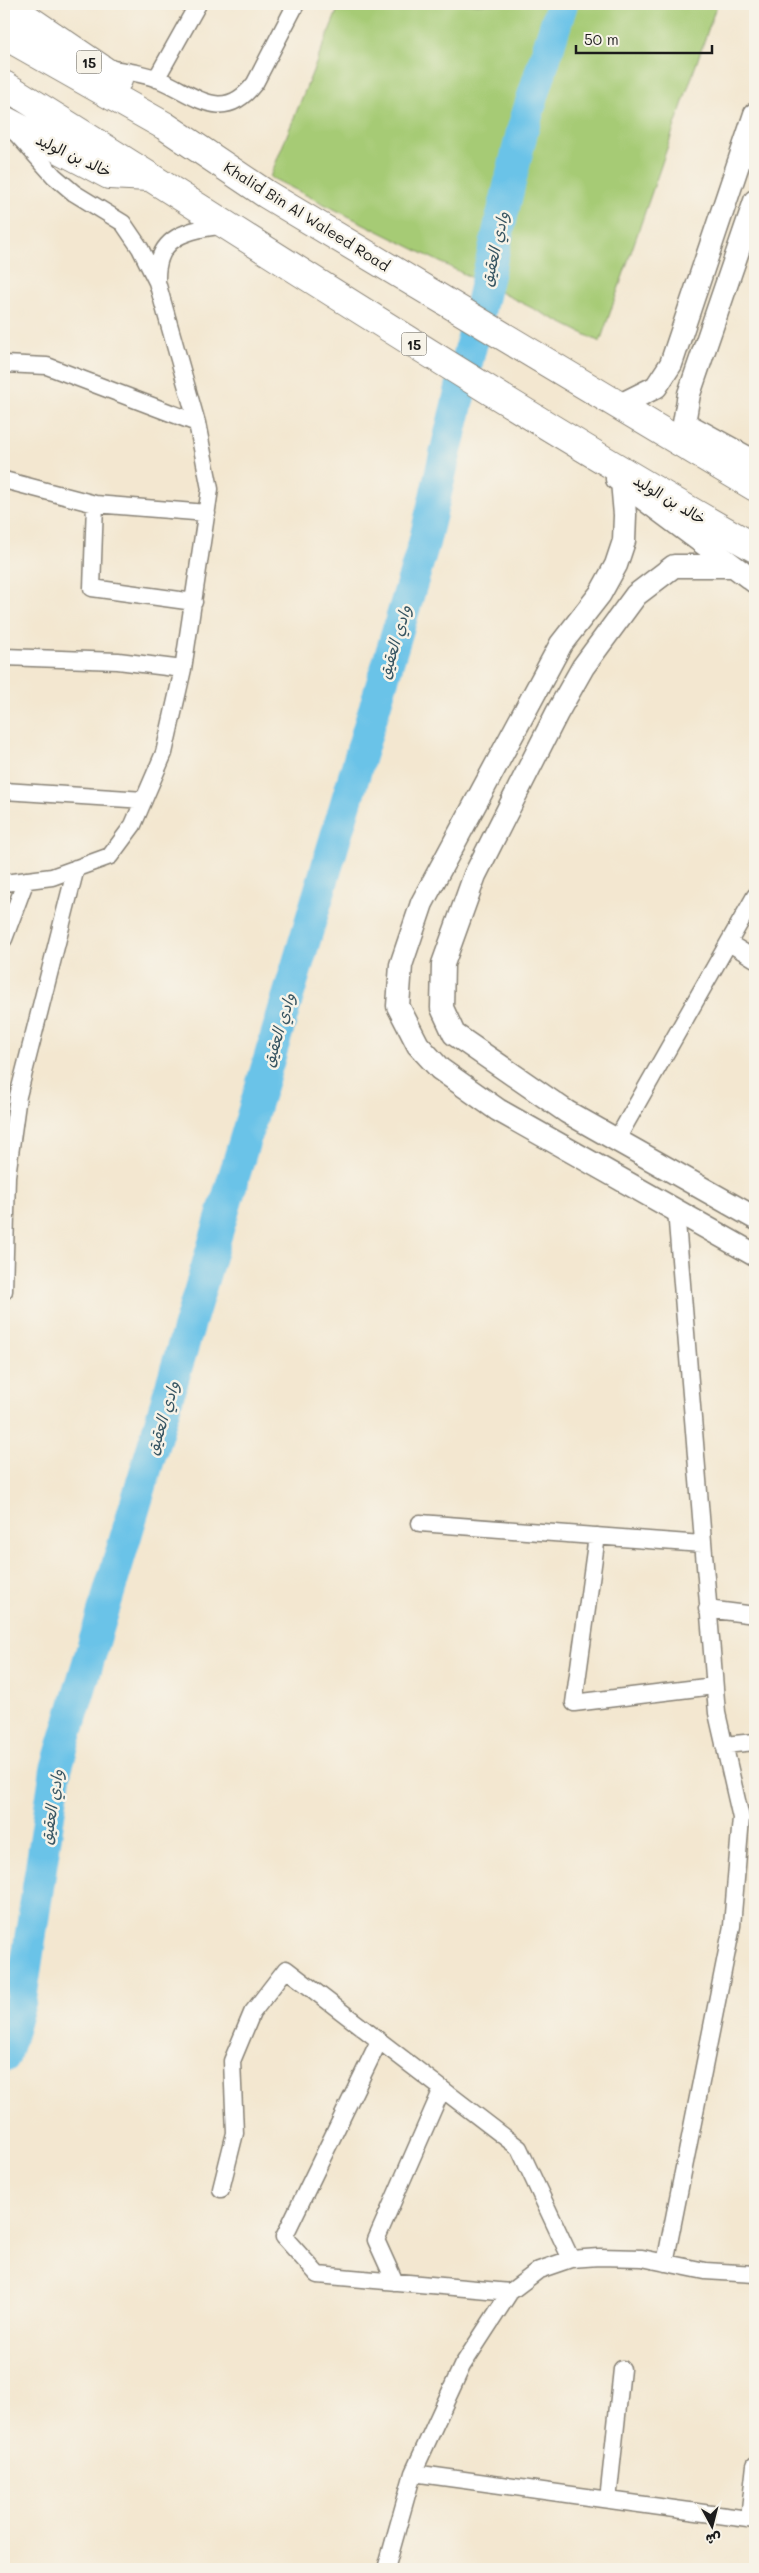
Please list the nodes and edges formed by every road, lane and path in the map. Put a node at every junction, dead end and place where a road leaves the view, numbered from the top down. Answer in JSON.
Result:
{"nodes":[{"id":1,"x":6,"y":4,"type":"edge"},
{"id":2,"x":198,"y":4,"type":"edge"},
{"id":3,"x":296,"y":4,"type":"edge"},
{"id":4,"x":4,"y":35,"type":"edge"},
{"id":5,"x":98,"y":67,"type":"junction"},
{"id":6,"x":156,"y":79,"type":"junction"},
{"id":7,"x":4,"y":84,"type":"edge"},
{"id":8,"x":755,"y":114,"type":"edge"},
{"id":9,"x":6,"y":121,"type":"edge"},
{"id":10,"x":165,"y":126,"type":"junction"},
{"id":11,"x":149,"y":177,"type":"junction"},
{"id":12,"x":755,"y":201,"type":"edge"},
{"id":13,"x":235,"y":232,"type":"junction"},
{"id":14,"x":157,"y":282,"type":"junction"},
{"id":15,"x":4,"y":364,"type":"edge"},
{"id":16,"x":614,"y":402,"type":"junction"},
{"id":17,"x":197,"y":423,"type":"junction"},
{"id":18,"x":684,"y":423,"type":"junction"},
{"id":19,"x":691,"y":449,"type":"junction"},
{"id":20,"x":750,"y":457,"type":"edge"},
{"id":21,"x":607,"y":465,"type":"junction"},
{"id":22,"x":4,"y":480,"type":"edge"},
{"id":23,"x":755,"y":487,"type":"edge"},
{"id":24,"x":95,"y":504,"type":"junction"},
{"id":25,"x":207,"y":512,"type":"junction"},
{"id":26,"x":755,"y":548,"type":"edge"},
{"id":27,"x":731,"y":566,"type":"junction"},
{"id":28,"x":755,"y":582,"type":"edge"},
{"id":29,"x":194,"y":602,"type":"junction"},
{"id":30,"x":557,"y":650,"type":"junction"},
{"id":31,"x":4,"y":657,"type":"edge"},
{"id":32,"x":583,"y":667,"type":"junction"},
{"id":33,"x":183,"y":669,"type":"junction"},
{"id":34,"x":4,"y":791,"type":"edge"},
{"id":35,"x":144,"y":800,"type":"junction"},
{"id":36,"x":76,"y":868,"type":"junction"},
{"id":37,"x":26,"y":880,"type":"junction"},
{"id":38,"x":4,"y":883,"type":"edge"},
{"id":39,"x":755,"y":896,"type":"edge"},
{"id":40,"x":4,"y":939,"type":"edge"},
{"id":41,"x":728,"y":943,"type":"junction"},
{"id":42,"x":755,"y":960,"type":"edge"},
{"id":43,"x":617,"y":1139,"type":"junction"},
{"id":44,"x":676,"y":1210,"type":"junction"},
{"id":45,"x":755,"y":1218,"type":"edge"},
{"id":46,"x":755,"y":1255,"type":"edge"},
{"id":47,"x":4,"y":1291,"type":"edge"},
{"id":48,"x":420,"y":1522,"type":"dead end"},
{"id":49,"x":597,"y":1536,"type":"junction"},
{"id":50,"x":702,"y":1544,"type":"junction"},
{"id":51,"x":707,"y":1608,"type":"junction"},
{"id":52,"x":755,"y":1615,"type":"edge"},
{"id":53,"x":714,"y":1686,"type":"junction"},
{"id":54,"x":755,"y":1742,"type":"edge"},
{"id":55,"x":724,"y":1745,"type":"junction"},
{"id":56,"x":380,"y":2041,"type":"junction"},
{"id":57,"x":442,"y":2090,"type":"junction"},
{"id":58,"x":221,"y":2189,"type":"dead end"},
{"id":59,"x":571,"y":2259,"type":"junction"},
{"id":60,"x":665,"y":2263,"type":"junction"},
{"id":61,"x":755,"y":2274,"type":"edge"},
{"id":62,"x":395,"y":2282,"type":"junction"},
{"id":63,"x":510,"y":2292,"type":"junction"},
{"id":64,"x":622,"y":2369,"type":"dead end"},
{"id":65,"x":755,"y":2465,"type":"edge"},
{"id":66,"x":413,"y":2474,"type":"junction"},
{"id":67,"x":608,"y":2500,"type":"junction"},
{"id":68,"x":752,"y":2520,"type":"edge"},
{"id":69,"x":386,"y":2569,"type":"edge"}],
"edges":[{"from":1,"to":5,"type":"highway","number":"15"},
{"from":2,"to":6,"type":"street"},
{"from":3,"to":6,"type":"street"},
{"from":4,"to":10,"type":"highway","name":"Khalid Bin Al Waleed Road"},
{"from":5,"to":6,"type":"street"},
{"from":5,"to":10,"type":"highway","number":"15"},
{"from":7,"to":11,"type":"highway"},
{"from":8,"to":16,"type":"street"},
{"from":9,"to":11,"type":"highway","name":"خالد بن الوليد"},
{"from":9,"to":14,"type":"street"},
{"from":10,"to":16,"type":"highway","name":"Khalid Bin Al Waleed Road"},
{"from":11,"to":13,"type":"highway"},
{"from":12,"to":18,"type":"street"},
{"from":13,"to":14,"type":"street"},
{"from":13,"to":21,"type":"highway","number":"15"},
{"from":14,"to":17,"type":"street"},
{"from":15,"to":17,"type":"street"},
{"from":16,"to":19,"type":"highway"},
{"from":17,"to":25,"type":"street"},
{"from":18,"to":19,"type":"street"},
{"from":18,"to":20,"type":"street"},
{"from":19,"to":23,"type":"highway"},
{"from":21,"to":26,"type":"highway","name":"خالد بن الوليد","number":"15"},
{"from":21,"to":27,"type":"street"},
{"from":21,"to":30,"type":"street"},
{"from":22,"to":24,"type":"street"},
{"from":24,"to":25,"type":"street"},
{"from":24,"to":29,"type":"street"},
{"from":25,"to":29,"type":"street"},
{"from":27,"to":28,"type":"street"},
{"from":27,"to":32,"type":"street"},
{"from":29,"to":33,"type":"street"},
{"from":30,"to":32,"type":"street"},
{"from":30,"to":44,"type":"street"},
{"from":31,"to":33,"type":"street"},
{"from":32,"to":43,"type":"street"},
{"from":33,"to":35,"type":"street"},
{"from":34,"to":35,"type":"street"},
{"from":35,"to":36,"type":"street"},
{"from":36,"to":37,"type":"street"},
{"from":36,"to":47,"type":"street"},
{"from":37,"to":38,"type":"street"},
{"from":37,"to":40,"type":"street"},
{"from":39,"to":41,"type":"street"},
{"from":41,"to":42,"type":"street"},
{"from":41,"to":43,"type":"street"},
{"from":43,"to":45,"type":"street"},
{"from":44,"to":46,"type":"street"},
{"from":44,"to":50,"type":"street"},
{"from":48,"to":49,"type":"street"},
{"from":49,"to":50,"type":"street"},
{"from":49,"to":53,"type":"street"},
{"from":50,"to":51,"type":"street"},
{"from":51,"to":52,"type":"street"},
{"from":51,"to":53,"type":"street"},
{"from":53,"to":55,"type":"street"},
{"from":54,"to":55,"type":"street"},
{"from":55,"to":60,"type":"street"},
{"from":56,"to":57,"type":"street"},
{"from":56,"to":58,"type":"street"},
{"from":56,"to":62,"type":"street"},
{"from":57,"to":59,"type":"street"},
{"from":57,"to":62,"type":"street"},
{"from":59,"to":60,"type":"street"},
{"from":59,"to":63,"type":"street"},
{"from":60,"to":61,"type":"street"},
{"from":62,"to":63,"type":"street"},
{"from":63,"to":66,"type":"street"},
{"from":64,"to":67,"type":"street"},
{"from":65,"to":68,"type":"street"},
{"from":66,"to":67,"type":"street"},
{"from":66,"to":69,"type":"street"},
{"from":67,"to":68,"type":"street"}]}
